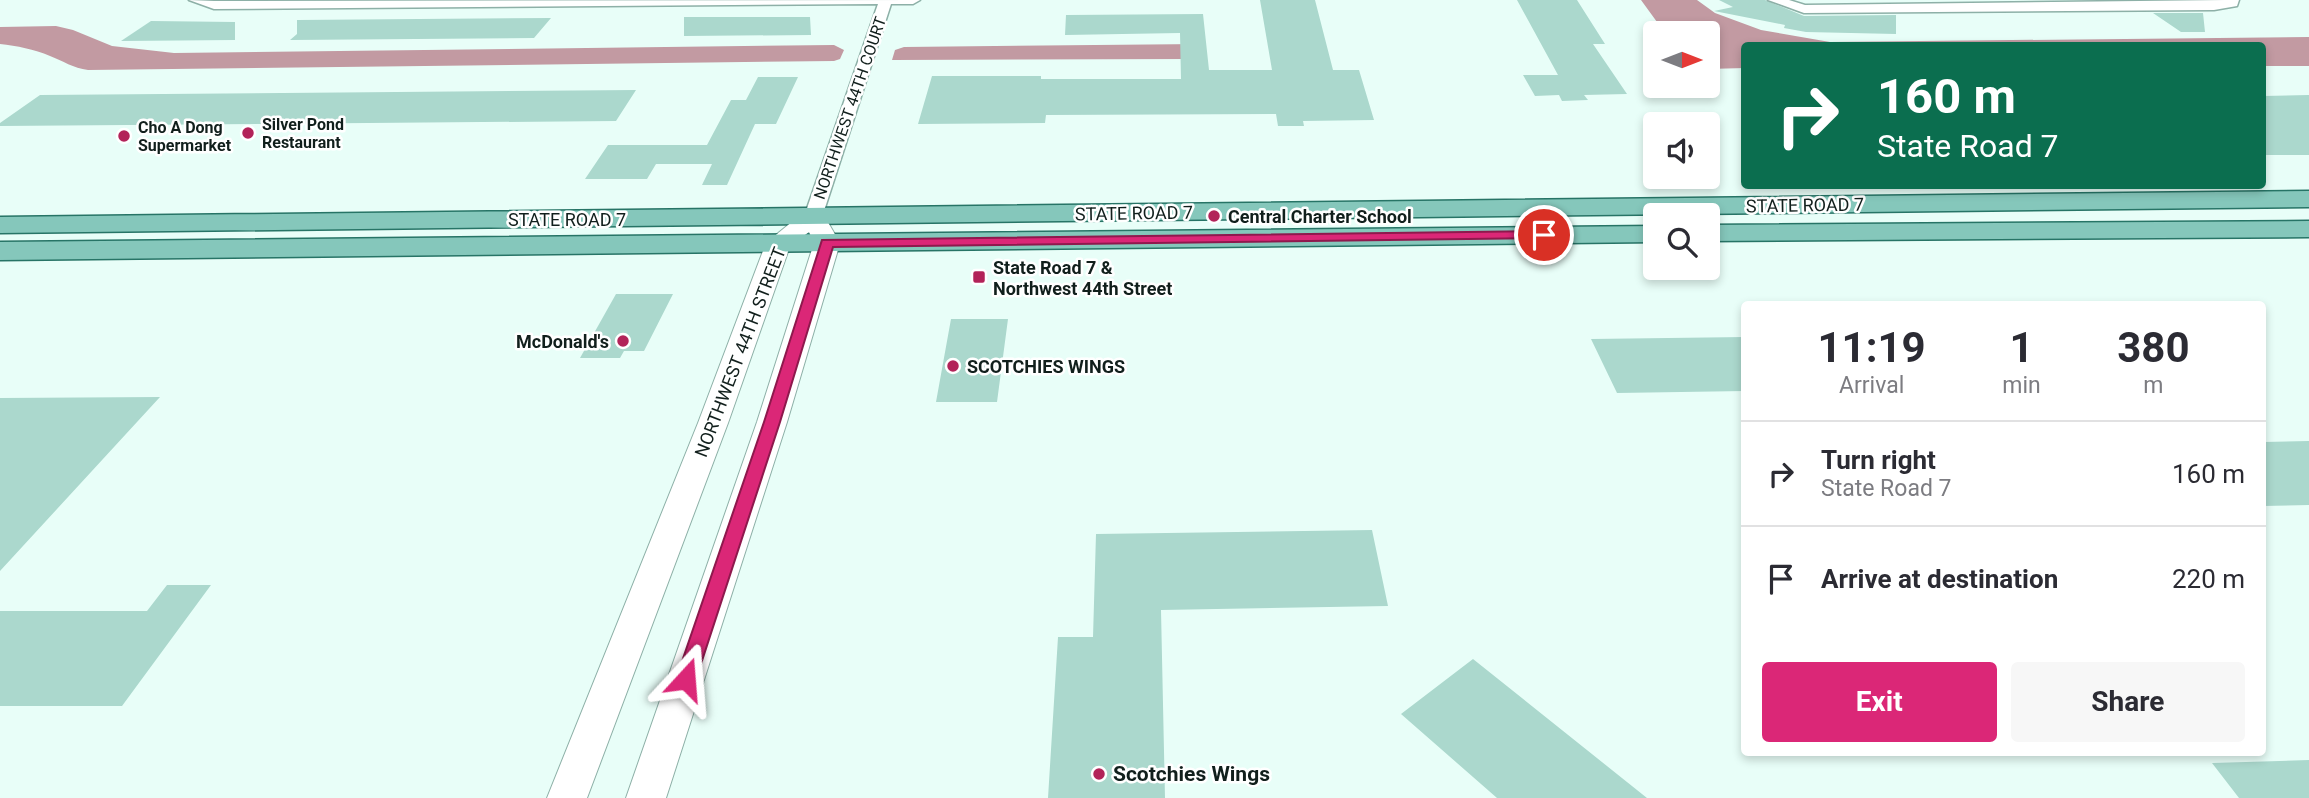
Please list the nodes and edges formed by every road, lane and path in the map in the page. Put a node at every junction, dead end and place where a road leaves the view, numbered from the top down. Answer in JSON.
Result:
{"nodes":[{"id":1,"x":886,"y":0,"type":"edge"},
{"id":2,"x":912,"y":0,"type":"edge"},
{"id":3,"x":2232,"y":0,"type":"edge"},
{"id":4,"x":198,"y":1,"type":"edge"},
{"id":5,"x":562,"y":1,"type":"edge"},
{"id":6,"x":1778,"y":2,"type":"edge"},
{"id":7,"x":1907,"y":4,"type":"edge"},
{"id":8,"x":2039,"y":4,"type":"edge"},
{"id":9,"x":2309,"y":199,"type":"edge"},
{"id":10,"x":293,"y":222,"type":"junction"},
{"id":11,"x":89,"y":224,"type":"junction"},
{"id":12,"x":0,"y":225,"type":"edge"},
{"id":13,"x":2309,"y":229,"type":"edge"},
{"id":14,"x":820,"y":230,"type":"junction"},
{"id":15,"x":1720,"y":233,"type":"edge"},
{"id":16,"x":1643,"y":234,"type":"edge"},
{"id":17,"x":0,"y":243,"type":"edge"},
{"id":18,"x":779,"y":243,"type":"junction"},
{"id":19,"x":74,"y":250,"type":"junction"},
{"id":20,"x":0,"y":251,"type":"edge"},
{"id":21,"x":567,"y":798,"type":"edge"},
{"id":22,"x":646,"y":798,"type":"edge"}],
"edges":[{"from":1,"to":2,"type":"street"},
{"from":1,"to":5,"type":"street"},
{"from":1,"to":14,"type":"street","name":"NORTHWEST 44TH COURT"},
{"from":3,"to":8,"type":"street"},
{"from":4,"to":5,"type":"street"},
{"from":6,"to":7,"type":"street"},
{"from":7,"to":8,"type":"street"},
{"from":9,"to":14,"type":"main road","name":"STATE ROAD 7"},
{"from":10,"to":11,"type":"main road","name":"STATE ROAD 7"},
{"from":10,"to":14,"type":"main road","name":"STATE ROAD 7"},
{"from":10,"to":19,"type":"main road"},
{"from":11,"to":12,"type":"main road","name":"STATE ROAD 7"},
{"from":11,"to":17,"type":"main road"},
{"from":13,"to":15,"type":"main road","name":"STATE ROAD 7"},
{"from":14,"to":16,"type":"main road","name":"STATE ROAD 7"},
{"from":14,"to":18,"type":"street","name":"NORTHWEST 44TH STREET"},
{"from":14,"to":22,"type":"street"},
{"from":18,"to":19,"type":"main road","name":"STATE ROAD 7"},
{"from":18,"to":21,"type":"street","name":"NORTHWEST 44TH STREET"},
{"from":19,"to":20,"type":"main road","name":"STATE ROAD 7"}]}
